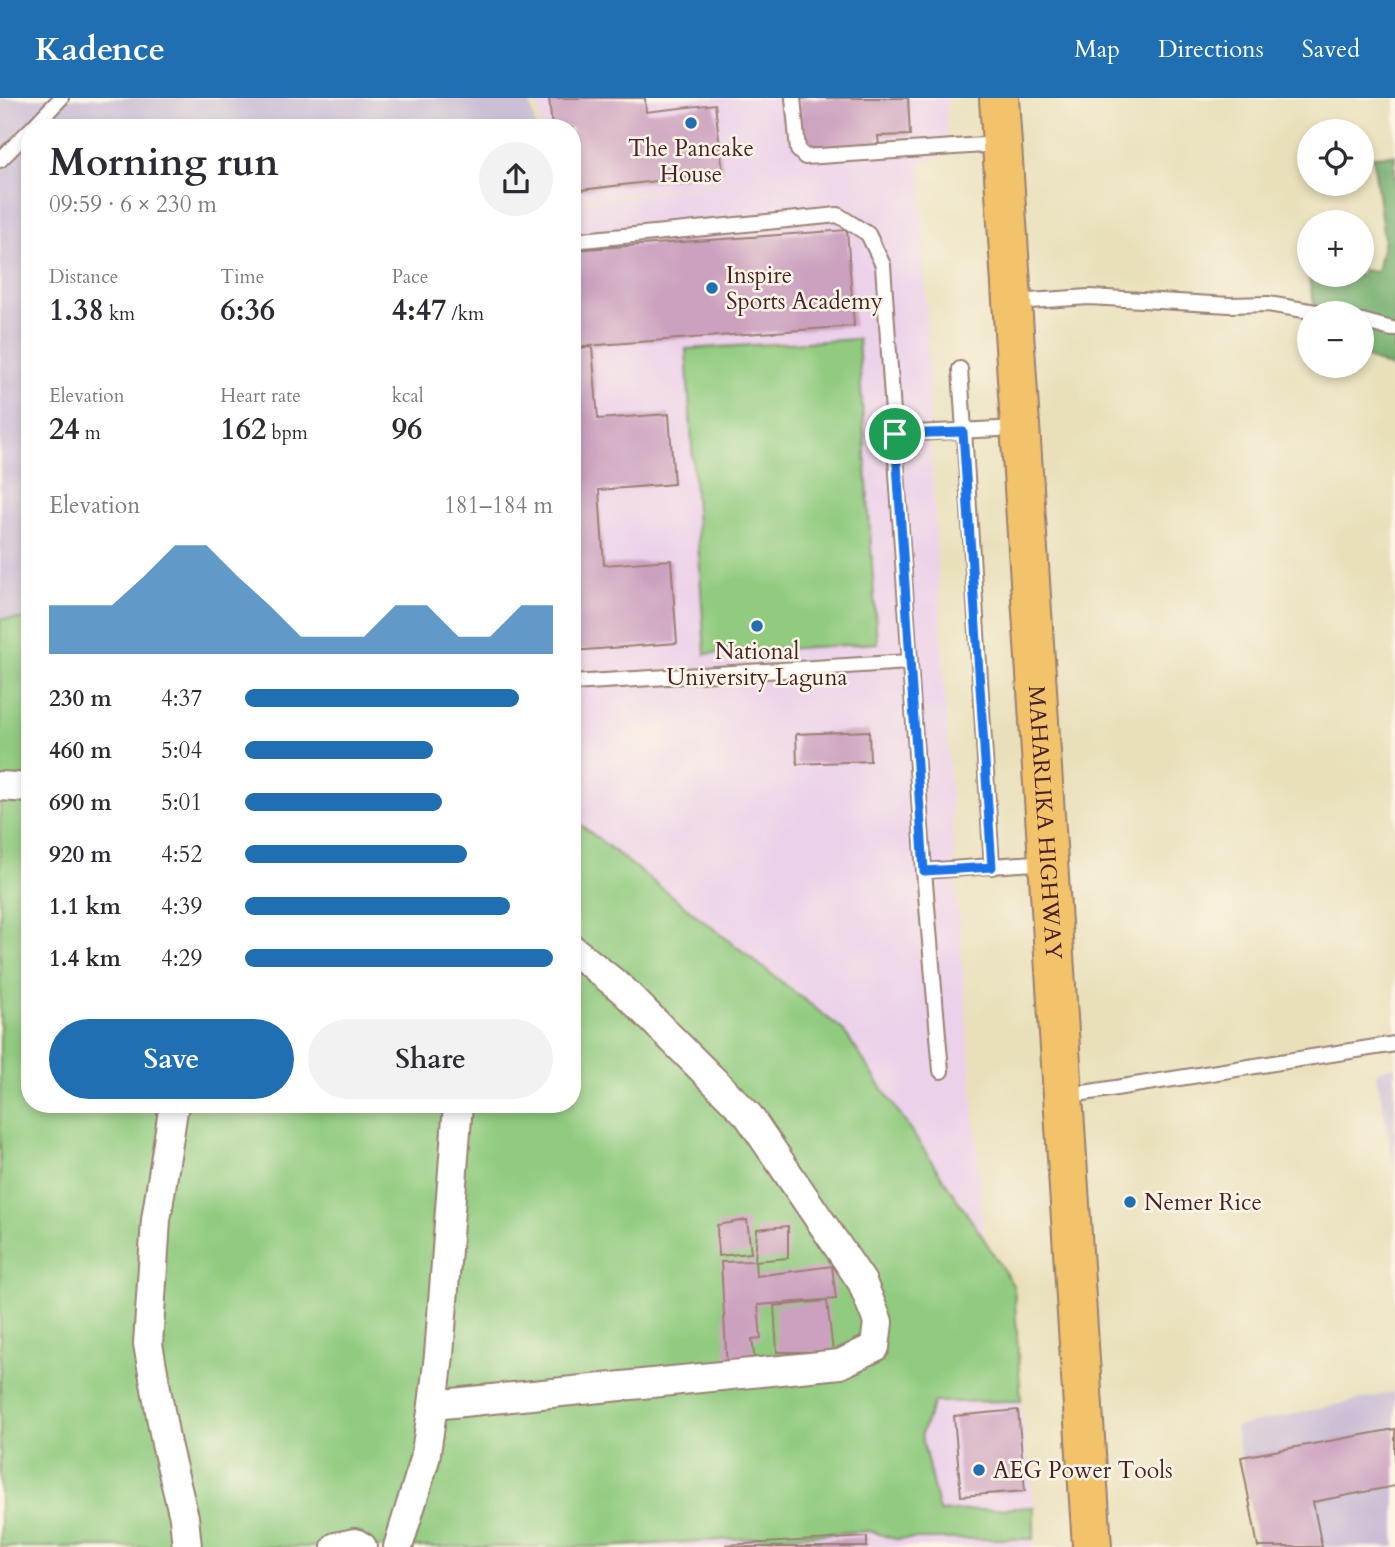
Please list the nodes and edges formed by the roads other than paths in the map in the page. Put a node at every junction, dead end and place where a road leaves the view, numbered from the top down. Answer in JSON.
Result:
{"nodes":[{"id":1,"x":61,"y":98,"type":"edge"},
{"id":2,"x":793,"y":98,"type":"edge"},
{"id":3,"x":999,"y":98,"type":"edge"},
{"id":4,"x":41,"y":119,"type":"edge"},
{"id":5,"x":21,"y":139,"type":"edge"},
{"id":6,"x":1002,"y":144,"type":"junction"},
{"id":7,"x":0,"y":160,"type":"edge"},
{"id":8,"x":581,"y":240,"type":"edge"},
{"id":9,"x":1013,"y":302,"type":"junction"},
{"id":10,"x":1297,"y":309,"type":"edge"},
{"id":11,"x":1374,"y":324,"type":"edge"},
{"id":12,"x":1392,"y":329,"type":"dead end"},
{"id":13,"x":960,"y":369,"type":"dead end"},
{"id":14,"x":1020,"y":428,"type":"junction"},
{"id":15,"x":963,"y":432,"type":"junction"},
{"id":16,"x":895,"y":434,"type":"junction"},
{"id":17,"x":909,"y":662,"type":"junction"},
{"id":18,"x":581,"y":682,"type":"edge"},
{"id":19,"x":0,"y":786,"type":"edge"},
{"id":20,"x":21,"y":787,"type":"edge"},
{"id":21,"x":1048,"y":862,"type":"junction"},
{"id":22,"x":992,"y":867,"type":"junction"},
{"id":23,"x":924,"y":871,"type":"junction"},
{"id":24,"x":581,"y":956,"type":"edge"},
{"id":25,"x":1395,"y":1044,"type":"edge"},
{"id":26,"x":941,"y":1071,"type":"dead end"},
{"id":27,"x":1063,"y":1096,"type":"junction"},
{"id":28,"x":173,"y":1113,"type":"edge"},
{"id":29,"x":457,"y":1113,"type":"edge"},
{"id":30,"x":433,"y":1405,"type":"junction"},
{"id":31,"x":187,"y":1547,"type":"edge"},
{"id":32,"x":336,"y":1547,"type":"edge"},
{"id":33,"x":362,"y":1547,"type":"edge"},
{"id":34,"x":398,"y":1547,"type":"edge"},
{"id":35,"x":1092,"y":1547,"type":"edge"}],
"edges":[{"from":1,"to":4,"type":"lane"},
{"from":2,"to":6,"type":"lane"},
{"from":3,"to":6,"type":"highway","name":"MAHARLIKA HIGHWAY"},
{"from":5,"to":7,"type":"lane"},
{"from":6,"to":9,"type":"highway","name":"MAHARLIKA HIGHWAY"},
{"from":8,"to":16,"type":"lane"},
{"from":9,"to":10,"type":"lane"},
{"from":9,"to":14,"type":"highway","name":"MAHARLIKA HIGHWAY"},
{"from":11,"to":12,"type":"lane"},
{"from":13,"to":15,"type":"lane"},
{"from":14,"to":15,"type":"lane"},
{"from":14,"to":21,"type":"highway","name":"MAHARLIKA HIGHWAY"},
{"from":15,"to":16,"type":"lane"},
{"from":15,"to":22,"type":"lane"},
{"from":16,"to":17,"type":"lane"},
{"from":17,"to":18,"type":"lane"},
{"from":17,"to":23,"type":"lane"},
{"from":19,"to":20,"type":"street"},
{"from":21,"to":22,"type":"lane"},
{"from":21,"to":27,"type":"highway","name":"MAHARLIKA HIGHWAY"},
{"from":22,"to":23,"type":"lane"},
{"from":23,"to":26,"type":"lane"},
{"from":24,"to":30,"type":"street"},
{"from":25,"to":27,"type":"lane"},
{"from":27,"to":35,"type":"highway","name":"MAHARLIKA HIGHWAY"},
{"from":28,"to":31,"type":"street"},
{"from":29,"to":30,"type":"street"},
{"from":30,"to":34,"type":"street"},
{"from":32,"to":33,"type":"street"}]}
